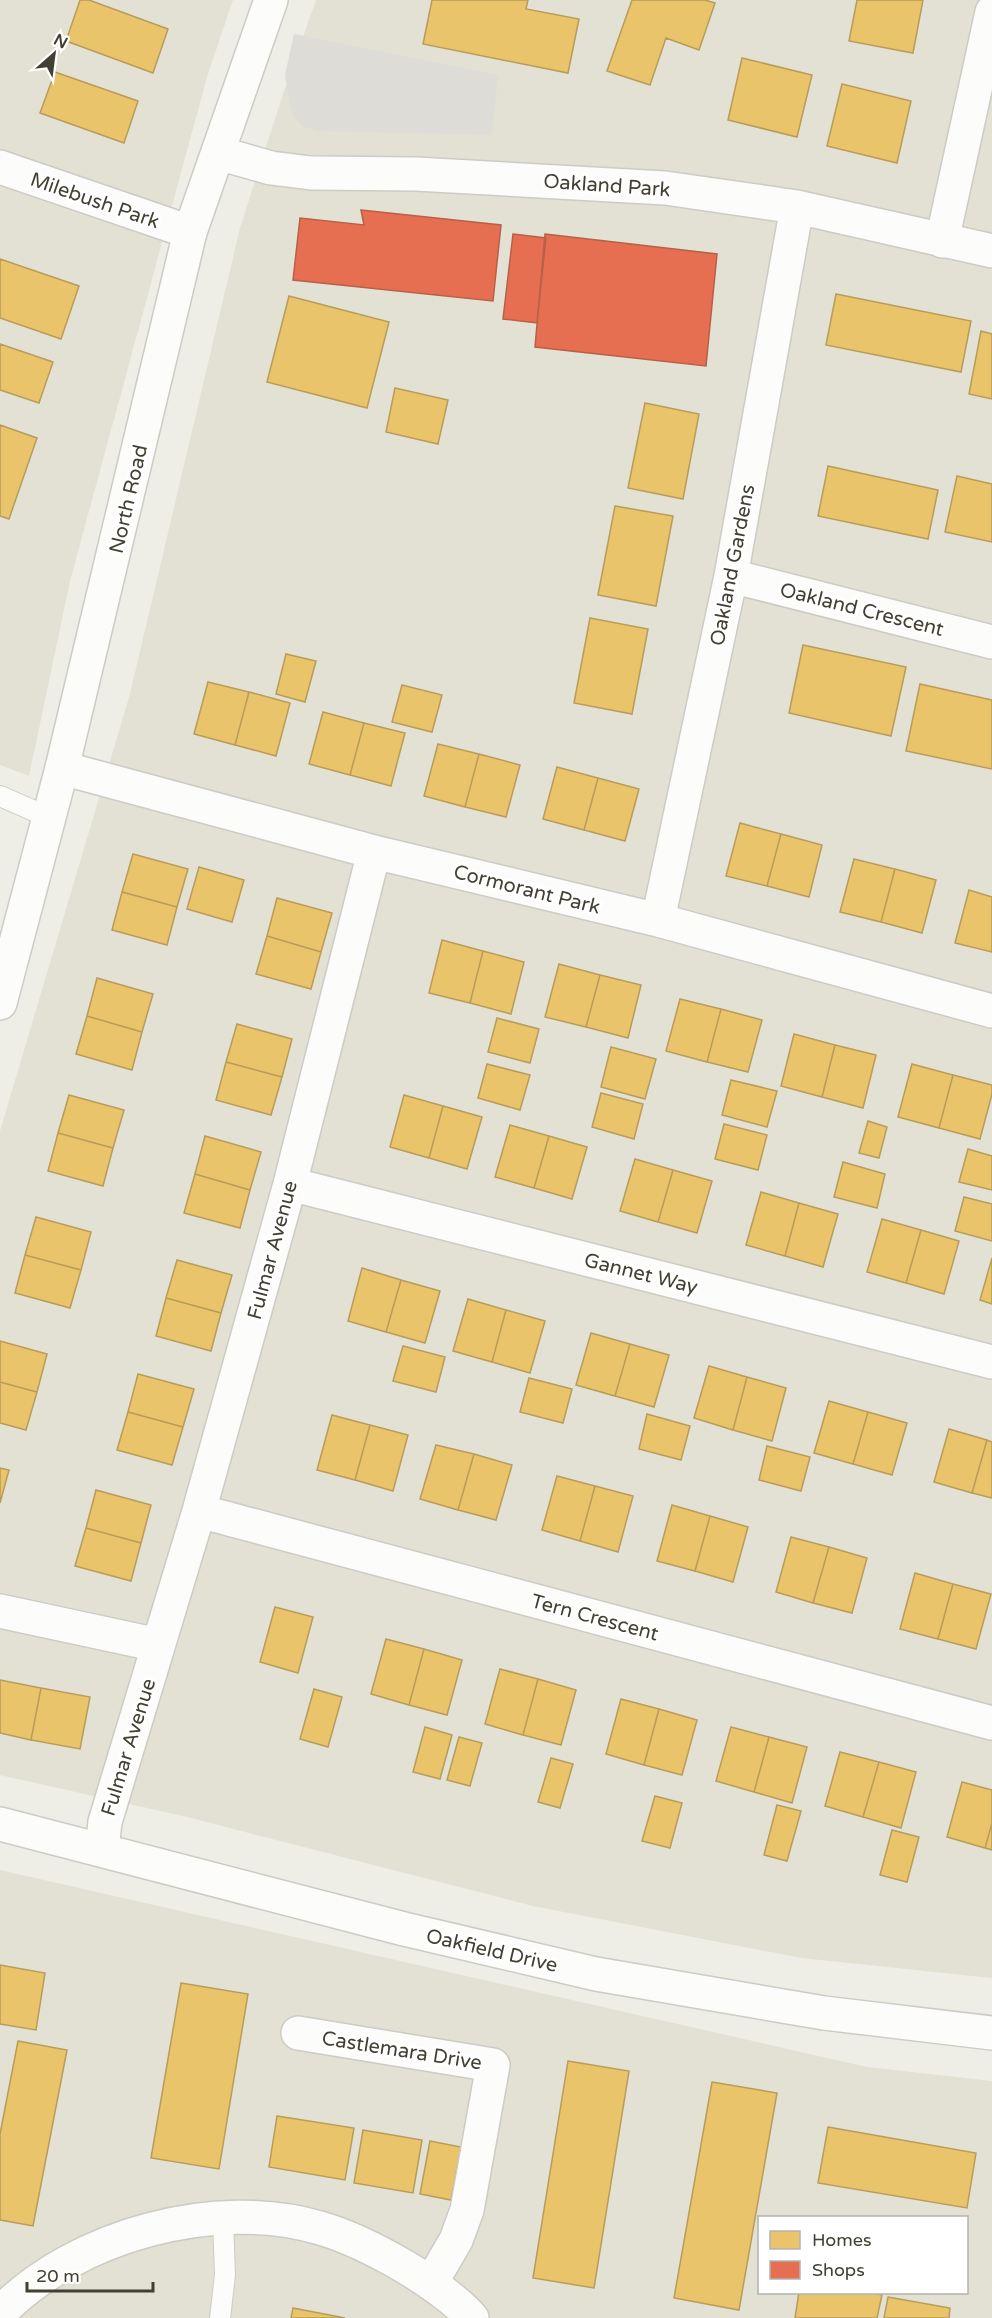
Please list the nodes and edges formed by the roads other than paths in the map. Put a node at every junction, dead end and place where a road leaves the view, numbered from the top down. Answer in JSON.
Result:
{"nodes":[{"id":1,"x":271,"y":0,"type":"edge"},
{"id":2,"x":992,"y":12,"type":"edge"},
{"id":3,"x":218,"y":153,"type":"junction"},
{"id":4,"x":0,"y":167,"type":"edge"},
{"id":5,"x":797,"y":207,"type":"junction"},
{"id":6,"x":190,"y":232,"type":"junction"},
{"id":7,"x":942,"y":241,"type":"junction"},
{"id":8,"x":992,"y":251,"type":"edge"},
{"id":9,"x":731,"y":576,"type":"junction"},
{"id":10,"x":992,"y":642,"type":"edge"},
{"id":11,"x":63,"y":768,"type":"junction"},
{"id":12,"x":0,"y":796,"type":"edge"},
{"id":13,"x":48,"y":816,"type":"junction"},
{"id":14,"x":374,"y":852,"type":"junction"},
{"id":15,"x":658,"y":920,"type":"junction"},
{"id":16,"x":0,"y":1003,"type":"edge"},
{"id":17,"x":992,"y":1011,"type":"edge"},
{"id":18,"x":290,"y":1184,"type":"junction"},
{"id":19,"x":992,"y":1362,"type":"edge"},
{"id":20,"x":199,"y":1511,"type":"junction"},
{"id":21,"x":0,"y":1611,"type":"edge"},
{"id":22,"x":158,"y":1645,"type":"junction"},
{"id":23,"x":992,"y":1723,"type":"edge"},
{"id":24,"x":0,"y":1824,"type":"edge"},
{"id":25,"x":102,"y":1849,"type":"junction"},
{"id":26,"x":298,"y":2033,"type":"dead end"},
{"id":27,"x":992,"y":2033,"type":"edge"},
{"id":28,"x":223,"y":2219,"type":"junction"},
{"id":29,"x":431,"y":2283,"type":"junction"},
{"id":30,"x":3,"y":2304,"type":"edge"},
{"id":31,"x":220,"y":2318,"type":"edge"},
{"id":32,"x":472,"y":2318,"type":"edge"}],
"edges":[{"from":1,"to":3,"type":"street","name":"North Road"},
{"from":2,"to":7,"type":"street"},
{"from":3,"to":5,"type":"street","name":"Oakland Park"},
{"from":3,"to":6,"type":"street","name":"North Road"},
{"from":4,"to":6,"type":"street","name":"Milebush Park"},
{"from":5,"to":7,"type":"street","name":"Oakland Park"},
{"from":5,"to":9,"type":"street","name":"Oakland Gardens"},
{"from":6,"to":11,"type":"street","name":"North Road"},
{"from":7,"to":8,"type":"street","name":"Oakland Park"},
{"from":9,"to":10,"type":"street","name":"Oakland Crescent"},
{"from":9,"to":15,"type":"street","name":"Oakland Gardens"},
{"from":11,"to":13,"type":"street","name":"North Road"},
{"from":11,"to":14,"type":"street","name":"Cormorant Park"},
{"from":12,"to":13,"type":"lane"},
{"from":13,"to":16,"type":"street","name":"North Road"},
{"from":14,"to":15,"type":"street","name":"Cormorant Park"},
{"from":14,"to":18,"type":"street","name":"Fulmar Avenue"},
{"from":15,"to":17,"type":"street","name":"Cormorant Park"},
{"from":18,"to":19,"type":"street","name":"Gannet Way"},
{"from":18,"to":20,"type":"street","name":"Fulmar Avenue"},
{"from":20,"to":22,"type":"street","name":"Fulmar Avenue"},
{"from":20,"to":23,"type":"street","name":"Tern Crescent"},
{"from":21,"to":22,"type":"street"},
{"from":22,"to":25,"type":"street","name":"Fulmar Avenue"},
{"from":24,"to":25,"type":"street","name":"Oakfield Drive"},
{"from":25,"to":27,"type":"street","name":"Oakfield Drive"},
{"from":26,"to":29,"type":"street","name":"Castlemara Drive"},
{"from":28,"to":29,"type":"street"},
{"from":28,"to":30,"type":"street"},
{"from":28,"to":31,"type":"lane"},
{"from":29,"to":32,"type":"street"}]}
